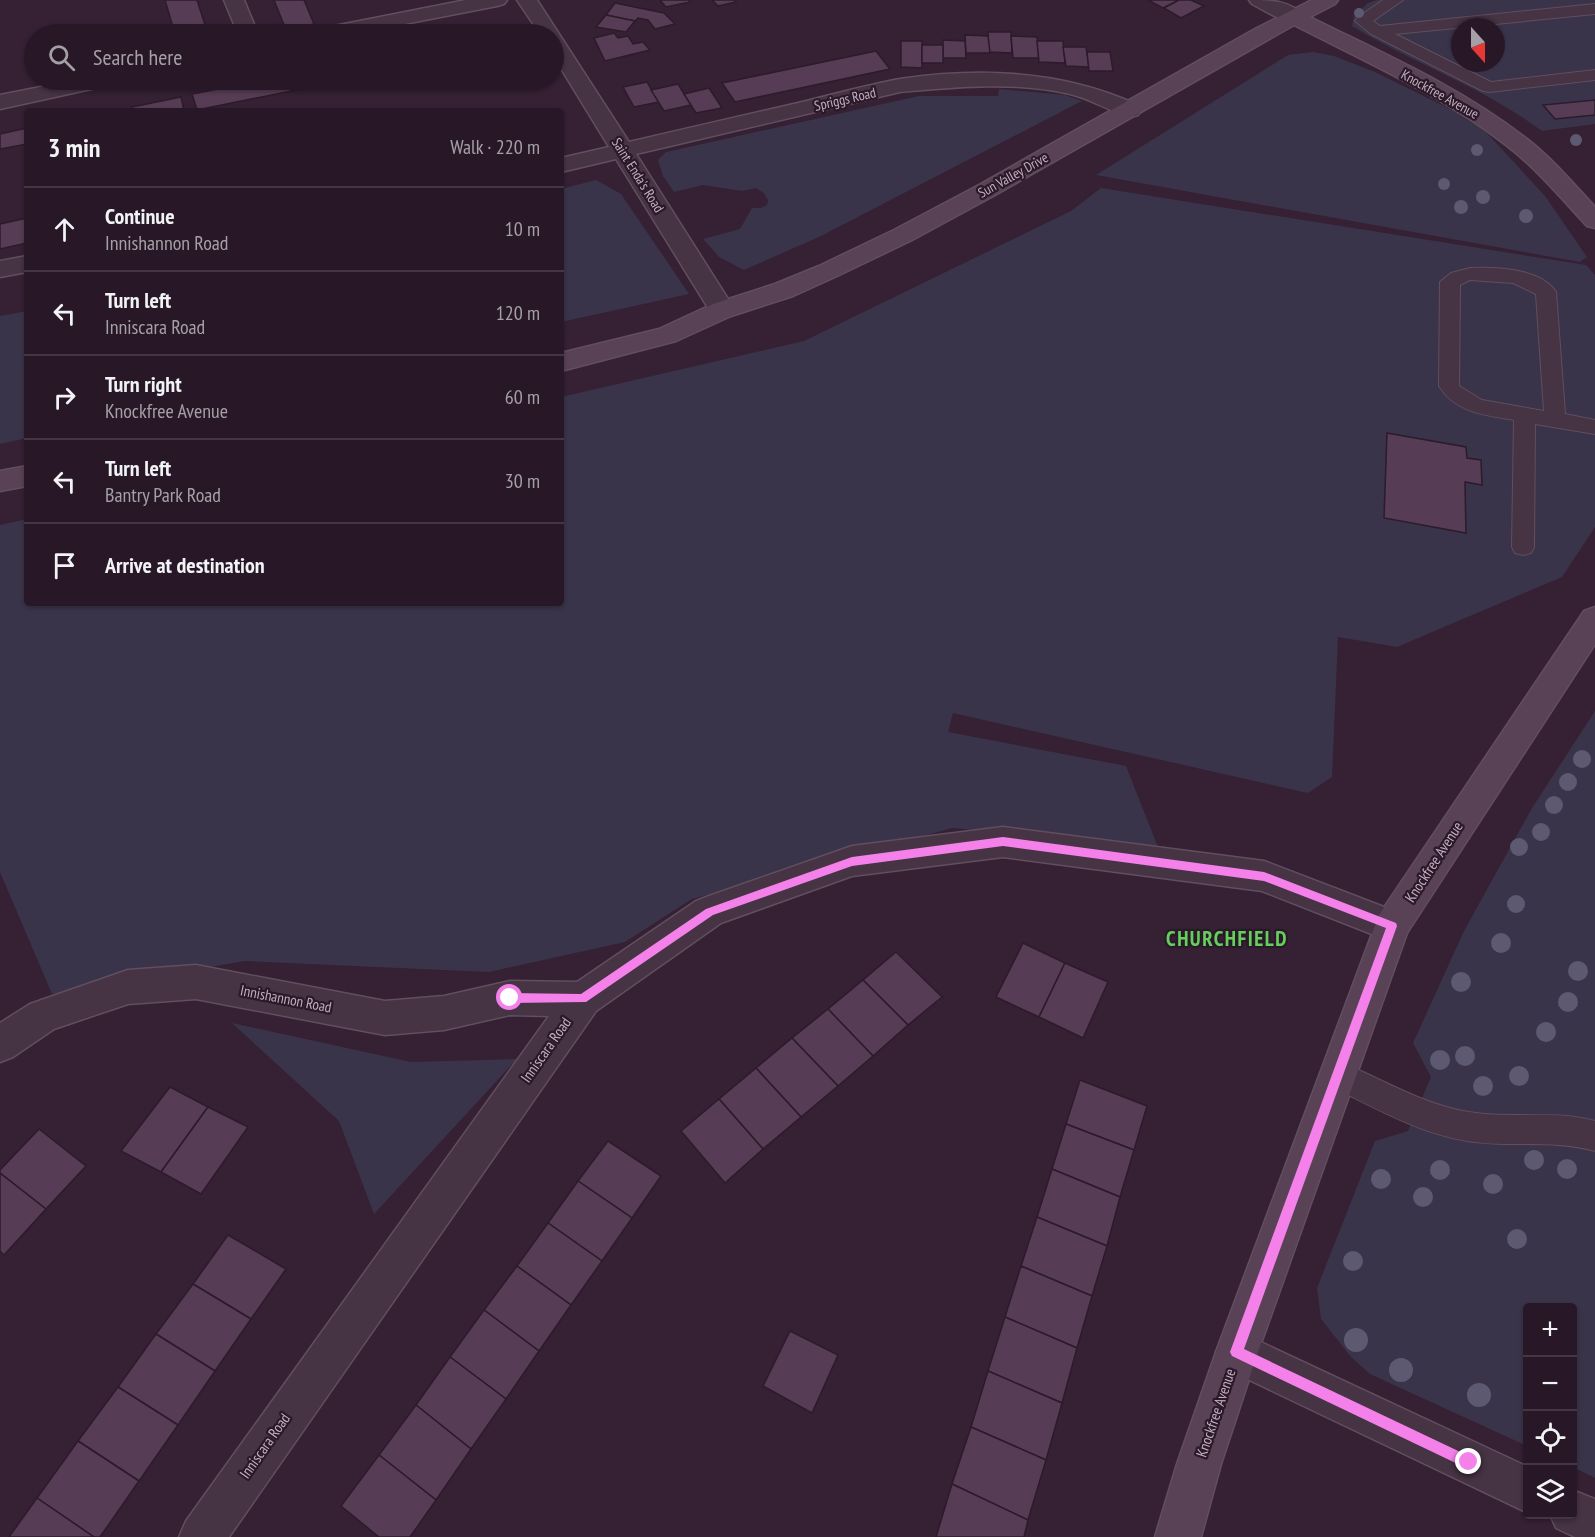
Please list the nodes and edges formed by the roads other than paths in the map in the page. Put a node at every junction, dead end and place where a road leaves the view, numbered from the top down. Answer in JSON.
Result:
{"nodes":[{"id":1,"x":234,"y":0,"type":"edge"},
{"id":2,"x":497,"y":0,"type":"edge"},
{"id":3,"x":527,"y":0,"type":"edge"},
{"id":4,"x":1259,"y":0,"type":"edge"},
{"id":5,"x":1328,"y":0,"type":"edge"},
{"id":6,"x":1395,"y":0,"type":"edge"},
{"id":7,"x":1595,"y":9,"type":"edge"},
{"id":8,"x":1294,"y":16,"type":"junction"},
{"id":9,"x":244,"y":24,"type":"edge"},
{"id":10,"x":375,"y":24,"type":"edge"},
{"id":11,"x":543,"y":24,"type":"edge"},
{"id":12,"x":1377,"y":31,"type":"junction"},
{"id":13,"x":564,"y":57,"type":"edge"},
{"id":14,"x":1595,"y":75,"type":"edge"},
{"id":15,"x":1489,"y":87,"type":"junction"},
{"id":16,"x":56,"y":90,"type":"edge"},
{"id":17,"x":1453,"y":100,"type":"junction"},
{"id":18,"x":0,"y":102,"type":"edge"},
{"id":19,"x":1130,"y":110,"type":"junction"},
{"id":20,"x":624,"y":150,"type":"junction"},
{"id":21,"x":564,"y":164,"type":"edge"},
{"id":22,"x":1595,"y":221,"type":"edge"},
{"id":23,"x":24,"y":265,"type":"edge"},
{"id":24,"x":0,"y":269,"type":"edge"},
{"id":25,"x":722,"y":310,"type":"junction"},
{"id":26,"x":564,"y":339,"type":"edge"},
{"id":27,"x":564,"y":361,"type":"edge"},
{"id":28,"x":1525,"y":414,"type":"junction"},
{"id":29,"x":1555,"y":419,"type":"junction"},
{"id":30,"x":1595,"y":427,"type":"edge"},
{"id":31,"x":24,"y":456,"type":"edge"},
{"id":32,"x":0,"y":460,"type":"edge"},
{"id":33,"x":24,"y":477,"type":"edge"},
{"id":34,"x":0,"y":482,"type":"edge"},
{"id":35,"x":1523,"y":547,"type":"dead end"},
{"id":36,"x":1595,"y":619,"type":"edge"},
{"id":37,"x":1392,"y":926,"type":"junction"},
{"id":38,"x":583,"y":999,"type":"junction"},
{"id":39,"x":0,"y":1044,"type":"edge"},
{"id":40,"x":1336,"y":1074,"type":"junction"},
{"id":41,"x":1595,"y":1136,"type":"edge"},
{"id":42,"x":1237,"y":1352,"type":"junction"},
{"id":43,"x":1523,"y":1489,"type":"edge"},
{"id":44,"x":1577,"y":1514,"type":"edge"},
{"id":45,"x":1595,"y":1523,"type":"edge"},
{"id":46,"x":202,"y":1537,"type":"edge"},
{"id":47,"x":1178,"y":1537,"type":"edge"}],
"edges":[{"from":1,"to":9,"type":"street"},
{"from":2,"to":10,"type":"street"},
{"from":3,"to":11,"type":"street"},
{"from":4,"to":8,"type":"street"},
{"from":5,"to":8,"type":"street","name":"Sun Valley Drive"},
{"from":6,"to":12,"type":"lane"},
{"from":7,"to":12,"type":"lane"},
{"from":8,"to":17,"type":"street","name":"Knockfree Avenue"},
{"from":8,"to":19,"type":"street","name":"Sun Valley Drive"},
{"from":12,"to":15,"type":"lane"},
{"from":13,"to":20,"type":"street","name":"Saint Enda's Road"},
{"from":14,"to":15,"type":"lane"},
{"from":15,"to":17,"type":"lane"},
{"from":16,"to":18,"type":"street"},
{"from":17,"to":22,"type":"street","name":"Knockfree Avenue"},
{"from":19,"to":20,"type":"street","name":"Spriggs Road"},
{"from":19,"to":25,"type":"street","name":"Sun Valley Drive"},
{"from":20,"to":21,"type":"street","name":"Spriggs Road"},
{"from":20,"to":25,"type":"street","name":"Saint Enda's Road"},
{"from":23,"to":24,"type":"street"},
{"from":25,"to":26,"type":"street","name":"Sun Valley Drive"},
{"from":25,"to":27,"type":"street","name":"Sun Valley Drive"},
{"from":28,"to":29,"type":"lane"},
{"from":28,"to":29,"type":"lane"},
{"from":28,"to":35,"type":"lane"},
{"from":29,"to":30,"type":"lane"},
{"from":31,"to":32,"type":"street"},
{"from":33,"to":34,"type":"street"},
{"from":36,"to":37,"type":"street","name":"Knockfree Avenue"},
{"from":37,"to":38,"type":"street","name":"Inniscara Road"},
{"from":37,"to":40,"type":"street","name":"Knockfree Avenue"},
{"from":38,"to":39,"type":"street","name":"Innishannon Road"},
{"from":38,"to":46,"type":"street","name":"Inniscara Road"},
{"from":40,"to":41,"type":"lane"},
{"from":40,"to":42,"type":"street","name":"Knockfree Avenue"},
{"from":42,"to":43,"type":"street"},
{"from":42,"to":47,"type":"street","name":"Knockfree Avenue"},
{"from":44,"to":45,"type":"street"}]}
